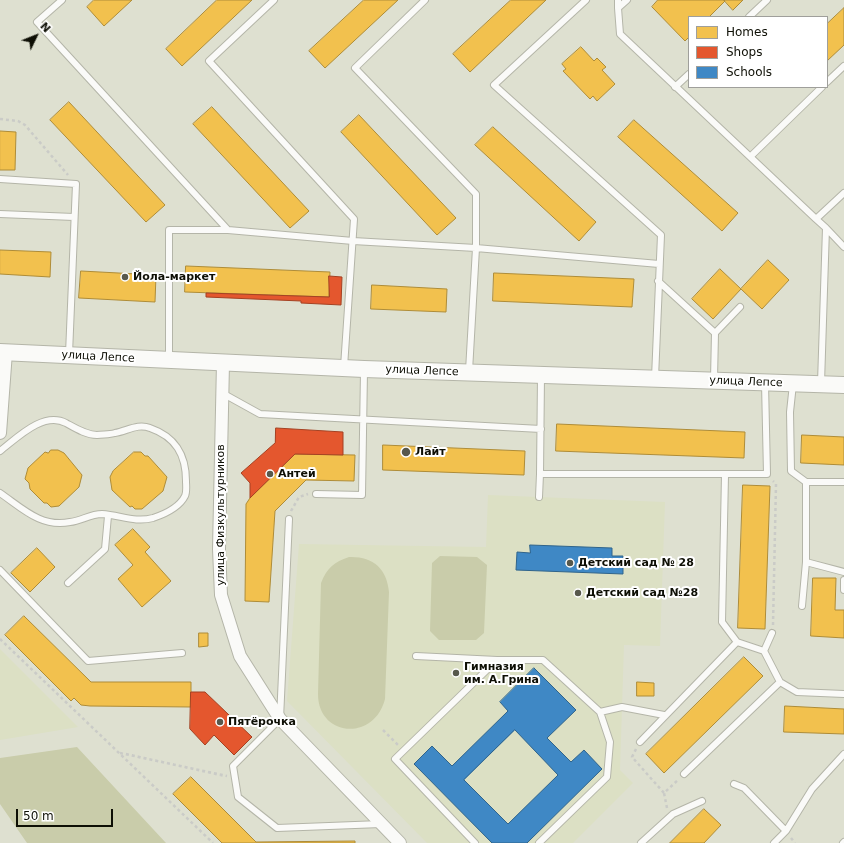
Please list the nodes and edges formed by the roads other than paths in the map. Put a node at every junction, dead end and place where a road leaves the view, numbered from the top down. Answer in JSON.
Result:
{"nodes":[{"id":1,"x":62,"y":0,"type":"edge"},
{"id":2,"x":274,"y":0,"type":"edge"},
{"id":3,"x":424,"y":0,"type":"edge"},
{"id":4,"x":586,"y":0,"type":"edge"},
{"id":5,"x":618,"y":0,"type":"edge"},
{"id":6,"x":627,"y":0,"type":"edge"},
{"id":7,"x":767,"y":0,"type":"edge"},
{"id":8,"x":618,"y":8,"type":"junction"},
{"id":9,"x":750,"y":16,"type":"edge"},
{"id":10,"x":844,"y":66,"type":"edge"},
{"id":11,"x":688,"y":75,"type":"edge"},
{"id":12,"x":828,"y":81,"type":"edge"},
{"id":13,"x":675,"y":87,"type":"junction"},
{"id":14,"x":821,"y":88,"type":"edge"},
{"id":15,"x":751,"y":156,"type":"junction"},
{"id":16,"x":0,"y":179,"type":"edge"},
{"id":17,"x":844,"y":193,"type":"edge"},
{"id":18,"x":0,"y":214,"type":"edge"},
{"id":19,"x":74,"y":217,"type":"junction"},
{"id":20,"x":816,"y":219,"type":"junction"},
{"id":21,"x":826,"y":228,"type":"junction"},
{"id":22,"x":228,"y":230,"type":"junction"},
{"id":23,"x":353,"y":241,"type":"junction"},
{"id":24,"x":844,"y":247,"type":"edge"},
{"id":25,"x":476,"y":248,"type":"junction"},
{"id":26,"x":660,"y":264,"type":"junction"},
{"id":27,"x":658,"y":281,"type":"junction"},
{"id":28,"x":740,"y":307,"type":"dead end"},
{"id":29,"x":715,"y":333,"type":"junction"},
{"id":30,"x":3,"y":352,"type":"edge"},
{"id":31,"x":69,"y":355,"type":"junction"},
{"id":32,"x":169,"y":361,"type":"junction"},
{"id":33,"x":223,"y":363,"type":"junction"},
{"id":34,"x":344,"y":368,"type":"junction"},
{"id":35,"x":364,"y":369,"type":"junction"},
{"id":36,"x":469,"y":373,"type":"junction"},
{"id":37,"x":541,"y":375,"type":"junction"},
{"id":38,"x":655,"y":379,"type":"junction"},
{"id":39,"x":714,"y":381,"type":"junction"},
{"id":40,"x":766,"y":383,"type":"junction"},
{"id":41,"x":793,"y":384,"type":"junction"},
{"id":42,"x":820,"y":384,"type":"junction"},
{"id":43,"x":844,"y":385,"type":"edge"},
{"id":44,"x":222,"y":393,"type":"junction"},
{"id":45,"x":364,"y":418,"type":"junction"},
{"id":46,"x":541,"y":429,"type":"junction"},
{"id":47,"x":0,"y":434,"type":"edge"},
{"id":48,"x":0,"y":451,"type":"edge"},
{"id":49,"x":540,"y":474,"type":"junction"},
{"id":50,"x":725,"y":475,"type":"junction"},
{"id":51,"x":806,"y":482,"type":"junction"},
{"id":52,"x":844,"y":482,"type":"edge"},
{"id":53,"x":0,"y":492,"type":"edge"},
{"id":54,"x":316,"y":494,"type":"dead end"},
{"id":55,"x":539,"y":497,"type":"dead end"},
{"id":56,"x":108,"y":516,"type":"junction"},
{"id":57,"x":289,"y":519,"type":"dead end"},
{"id":58,"x":806,"y":562,"type":"junction"},
{"id":59,"x":0,"y":570,"type":"edge"},
{"id":60,"x":844,"y":572,"type":"edge"},
{"id":61,"x":844,"y":580,"type":"edge"},
{"id":62,"x":68,"y":583,"type":"dead end"},
{"id":63,"x":844,"y":590,"type":"edge"},
{"id":64,"x":802,"y":606,"type":"dead end"},
{"id":65,"x":772,"y":633,"type":"road end"},
{"id":66,"x":738,"y":642,"type":"junction"},
{"id":67,"x":764,"y":651,"type":"junction"},
{"id":68,"x":182,"y":653,"type":"dead end"},
{"id":69,"x":416,"y":656,"type":"dead end"},
{"id":70,"x":497,"y":660,"type":"junction"},
{"id":71,"x":780,"y":682,"type":"junction"},
{"id":72,"x":844,"y":694,"type":"edge"},
{"id":73,"x":600,"y":712,"type":"junction"},
{"id":74,"x":664,"y":715,"type":"junction"},
{"id":75,"x":280,"y":719,"type":"junction"},
{"id":76,"x":640,"y":742,"type":"road end"},
{"id":77,"x":844,"y":754,"type":"edge"},
{"id":78,"x":684,"y":774,"type":"road end"},
{"id":79,"x":734,"y":784,"type":"dead end"},
{"id":80,"x":702,"y":801,"type":"dead end"},
{"id":81,"x":382,"y":824,"type":"junction"},
{"id":82,"x":786,"y":831,"type":"junction"},
{"id":83,"x":400,"y":843,"type":"edge"},
{"id":84,"x":475,"y":843,"type":"edge"},
{"id":85,"x":539,"y":843,"type":"edge"},
{"id":86,"x":641,"y":843,"type":"edge"},
{"id":87,"x":774,"y":843,"type":"edge"}],
"edges":[{"from":1,"to":22,"type":"lane"},
{"from":2,"to":23,"type":"lane"},
{"from":3,"to":25,"type":"lane"},
{"from":4,"to":26,"type":"lane"},
{"from":5,"to":8,"type":"lane"},
{"from":6,"to":8,"type":"lane"},
{"from":7,"to":9,"type":"lane"},
{"from":8,"to":13,"type":"lane"},
{"from":10,"to":12,"type":"lane"},
{"from":11,"to":13,"type":"lane"},
{"from":13,"to":15,"type":"lane"},
{"from":14,"to":15,"type":"lane"},
{"from":15,"to":20,"type":"lane"},
{"from":16,"to":19,"type":"lane"},
{"from":17,"to":20,"type":"lane"},
{"from":18,"to":19,"type":"lane"},
{"from":19,"to":31,"type":"lane"},
{"from":20,"to":21,"type":"lane"},
{"from":21,"to":24,"type":"lane"},
{"from":21,"to":42,"type":"lane"},
{"from":22,"to":23,"type":"lane"},
{"from":22,"to":32,"type":"lane"},
{"from":23,"to":25,"type":"lane"},
{"from":23,"to":34,"type":"lane"},
{"from":25,"to":26,"type":"lane"},
{"from":25,"to":36,"type":"lane"},
{"from":26,"to":27,"type":"lane"},
{"from":27,"to":29,"type":"lane"},
{"from":27,"to":38,"type":"lane"},
{"from":28,"to":29,"type":"lane"},
{"from":29,"to":39,"type":"lane"},
{"from":30,"to":31,"type":"main road","name":"улица Лепсе"},
{"from":30,"to":47,"type":"street"},
{"from":31,"to":32,"type":"main road","name":"улица Лепсе"},
{"from":32,"to":33,"type":"main road","name":"улица Лепсе"},
{"from":33,"to":34,"type":"main road","name":"улица Лепсе"},
{"from":33,"to":44,"type":"street","name":"улица Физкультурников"},
{"from":34,"to":35,"type":"main road","name":"улица Лепсе"},
{"from":35,"to":36,"type":"main road","name":"улица Лепсе"},
{"from":35,"to":45,"type":"lane"},
{"from":36,"to":37,"type":"main road","name":"улица Лепсе"},
{"from":37,"to":38,"type":"main road","name":"улица Лепсе"},
{"from":37,"to":46,"type":"lane"},
{"from":38,"to":39,"type":"main road","name":"улица Лепсе"},
{"from":39,"to":40,"type":"main road","name":"улица Лепсе"},
{"from":40,"to":41,"type":"main road","name":"улица Лепсе"},
{"from":40,"to":50,"type":"lane"},
{"from":41,"to":42,"type":"main road","name":"улица Лепсе"},
{"from":41,"to":51,"type":"lane"},
{"from":42,"to":43,"type":"main road","name":"улица Лепсе"},
{"from":44,"to":45,"type":"lane"},
{"from":44,"to":75,"type":"street","name":"улица Физкультурников"},
{"from":45,"to":46,"type":"lane"},
{"from":45,"to":54,"type":"lane"},
{"from":46,"to":49,"type":"lane"},
{"from":48,"to":56,"type":"lane"},
{"from":49,"to":50,"type":"lane"},
{"from":49,"to":55,"type":"lane"},
{"from":50,"to":66,"type":"lane"},
{"from":51,"to":52,"type":"lane"},
{"from":51,"to":58,"type":"lane"},
{"from":53,"to":56,"type":"lane"},
{"from":56,"to":62,"type":"lane"},
{"from":57,"to":75,"type":"lane"},
{"from":58,"to":60,"type":"lane"},
{"from":58,"to":64,"type":"lane"},
{"from":59,"to":68,"type":"lane"},
{"from":61,"to":63,"type":"lane"},
{"from":65,"to":67,"type":"lane"},
{"from":66,"to":67,"type":"lane"},
{"from":66,"to":74,"type":"lane"},
{"from":67,"to":71,"type":"lane"},
{"from":69,"to":70,"type":"lane"},
{"from":70,"to":73,"type":"lane"},
{"from":70,"to":84,"type":"lane"},
{"from":71,"to":72,"type":"lane"},
{"from":71,"to":78,"type":"lane"},
{"from":73,"to":74,"type":"lane"},
{"from":73,"to":85,"type":"lane"},
{"from":74,"to":76,"type":"lane"},
{"from":75,"to":81,"type":"street","name":"улица Физкультурников"},
{"from":75,"to":81,"type":"lane"},
{"from":77,"to":82,"type":"lane"},
{"from":79,"to":82,"type":"lane"},
{"from":80,"to":86,"type":"lane"},
{"from":81,"to":83,"type":"street","name":"улица Физкультурников"},
{"from":82,"to":87,"type":"lane"}]}
